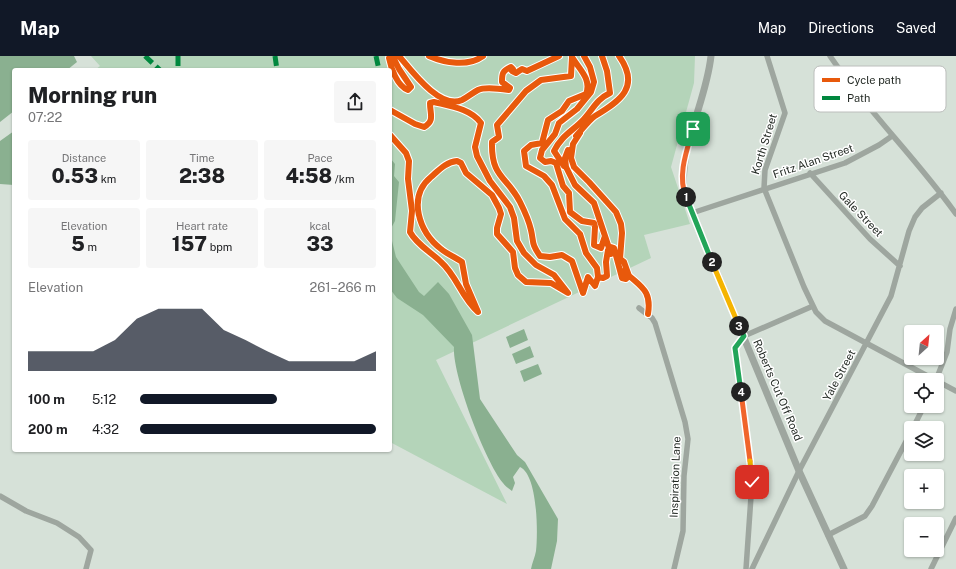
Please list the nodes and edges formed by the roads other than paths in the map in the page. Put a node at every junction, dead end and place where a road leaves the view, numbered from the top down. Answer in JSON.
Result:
{"nodes":[{"id":1,"x":711,"y":56,"type":"edge"},
{"id":2,"x":767,"y":56,"type":"edge"},
{"id":3,"x":830,"y":56,"type":"edge"},
{"id":4,"x":838,"y":66,"type":"edge"},
{"id":5,"x":873,"y":112,"type":"edge"},
{"id":6,"x":892,"y":136,"type":"junction"},
{"id":7,"x":810,"y":174,"type":"junction"},
{"id":8,"x":764,"y":188,"type":"junction"},
{"id":9,"x":941,"y":194,"type":"junction"},
{"id":10,"x":692,"y":213,"type":"junction"},
{"id":11,"x":956,"y":214,"type":"edge"},
{"id":12,"x":900,"y":266,"type":"junction"},
{"id":13,"x":813,"y":305,"type":"junction"},
{"id":14,"x":640,"y":308,"type":"dead end"},
{"id":15,"x":956,"y":309,"type":"edge"},
{"id":16,"x":744,"y":336,"type":"junction"},
{"id":17,"x":867,"y":344,"type":"junction"},
{"id":18,"x":923,"y":373,"type":"edge"},
{"id":19,"x":939,"y":373,"type":"edge"},
{"id":20,"x":944,"y":385,"type":"edge"},
{"id":21,"x":956,"y":392,"type":"edge"},
{"id":22,"x":904,"y":445,"type":"edge"},
{"id":23,"x":799,"y":471,"type":"junction"},
{"id":24,"x":0,"y":496,"type":"edge"},
{"id":25,"x":956,"y":518,"type":"edge"},
{"id":26,"x":828,"y":535,"type":"junction"},
{"id":27,"x":86,"y":569,"type":"edge"},
{"id":28,"x":674,"y":569,"type":"edge"},
{"id":29,"x":746,"y":569,"type":"edge"},
{"id":30,"x":752,"y":569,"type":"edge"},
{"id":31,"x":844,"y":569,"type":"edge"},
{"id":32,"x":931,"y":569,"type":"edge"}],
"edges":[{"from":1,"to":10,"type":"street","name":"Roberts Cut Off Road"},
{"from":2,"to":8,"type":"street","name":"Korth Street"},
{"from":3,"to":4,"type":"street"},
{"from":5,"to":6,"type":"street"},
{"from":6,"to":7,"type":"street","name":"Fritz Alan Street"},
{"from":6,"to":9,"type":"street"},
{"from":7,"to":8,"type":"street","name":"Fritz Alan Street"},
{"from":7,"to":12,"type":"street","name":"Gale Street"},
{"from":8,"to":10,"type":"street","name":"Fritz Alan Street"},
{"from":8,"to":13,"type":"street","name":"Korth Street"},
{"from":9,"to":11,"type":"street"},
{"from":9,"to":12,"type":"street","name":"Yale Street"},
{"from":10,"to":16,"type":"street","name":"Roberts Cut Off Road"},
{"from":12,"to":17,"type":"street","name":"Yale Street"},
{"from":13,"to":16,"type":"street"},
{"from":13,"to":17,"type":"street","name":"Korth Street"},
{"from":14,"to":28,"type":"street","name":"Inspiration Lane"},
{"from":15,"to":19,"type":"street"},
{"from":16,"to":23,"type":"street","name":"Roberts Cut Off Road"},
{"from":16,"to":29,"type":"street"},
{"from":17,"to":18,"type":"street","name":"Korth Street"},
{"from":17,"to":23,"type":"street","name":"Yale Street"},
{"from":20,"to":21,"type":"street","name":"Korth Street"},
{"from":22,"to":26,"type":"street"},
{"from":23,"to":26,"type":"street","name":"Roberts Cut Off Road"},
{"from":23,"to":30,"type":"street","name":"Yale Street"},
{"from":24,"to":27,"type":"street"},
{"from":25,"to":32,"type":"street"},
{"from":26,"to":31,"type":"street","name":"Roberts Cut Off Road"}]}
